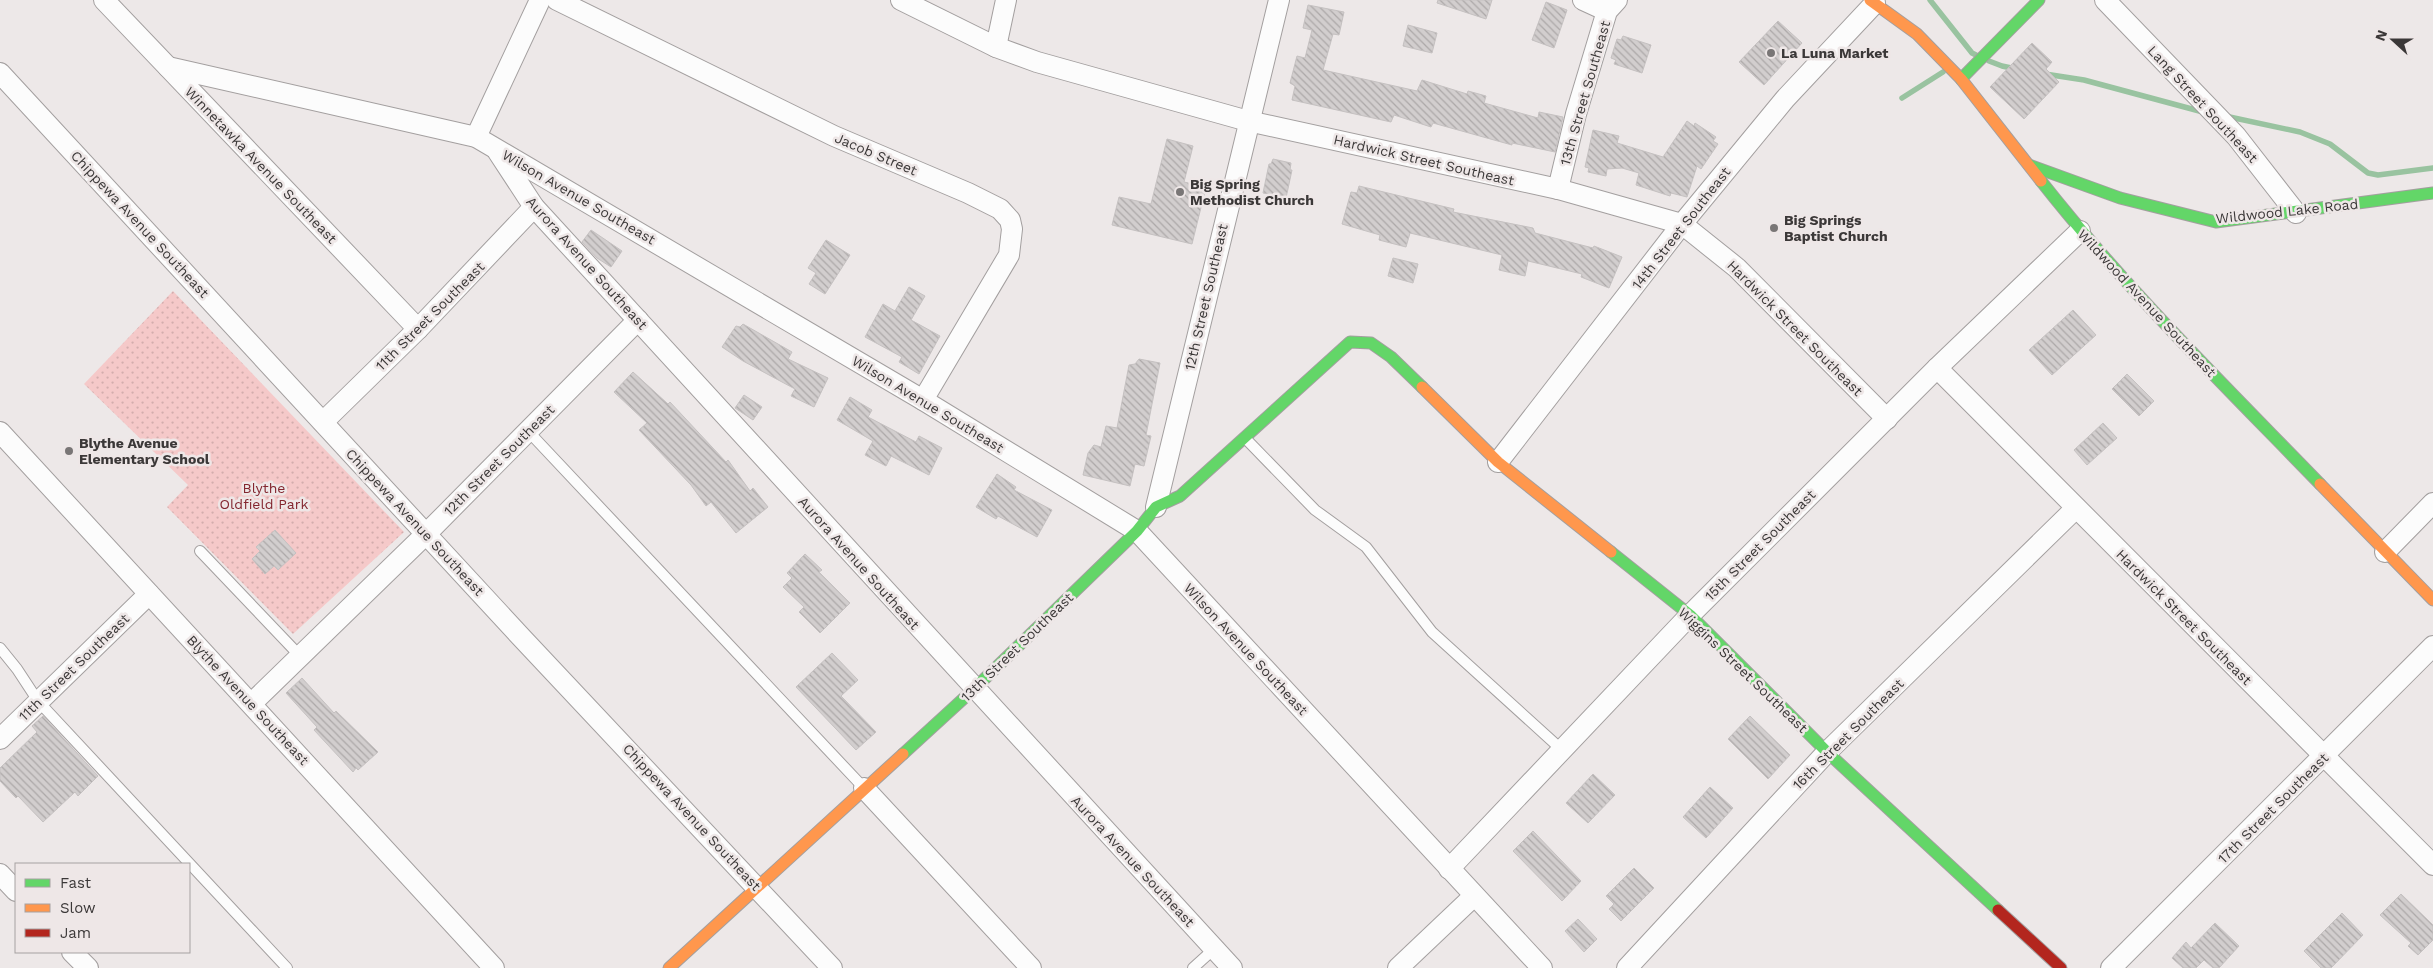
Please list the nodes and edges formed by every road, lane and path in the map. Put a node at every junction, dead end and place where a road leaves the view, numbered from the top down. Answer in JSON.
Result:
{"nodes":[{"id":1,"x":104,"y":0,"type":"edge"},
{"id":2,"x":540,"y":0,"type":"edge"},
{"id":3,"x":558,"y":0,"type":"edge"},
{"id":4,"x":901,"y":0,"type":"edge"},
{"id":5,"x":1006,"y":0,"type":"edge"},
{"id":6,"x":1278,"y":0,"type":"edge"},
{"id":7,"x":1583,"y":0,"type":"edge"},
{"id":8,"x":2039,"y":0,"type":"edge"},
{"id":9,"x":2105,"y":0,"type":"edge"},
{"id":10,"x":1872,"y":1,"type":"edge"},
{"id":11,"x":1612,"y":6,"type":"edge"},
{"id":12,"x":996,"y":47,"type":"junction"},
{"id":13,"x":168,"y":67,"type":"junction"},
{"id":14,"x":0,"y":74,"type":"edge"},
{"id":15,"x":1961,"y":79,"type":"junction"},
{"id":16,"x":1248,"y":120,"type":"junction"},
{"id":17,"x":476,"y":137,"type":"junction"},
{"id":18,"x":497,"y":149,"type":"junction"},
{"id":19,"x":2029,"y":165,"type":"junction"},
{"id":20,"x":1558,"y":189,"type":"junction"},
{"id":21,"x":2433,"y":193,"type":"edge"},
{"id":22,"x":534,"y":208,"type":"junction"},
{"id":23,"x":2296,"y":213,"type":"junction"},
{"id":24,"x":1682,"y":224,"type":"junction"},
{"id":25,"x":2080,"y":231,"type":"junction"},
{"id":26,"x":638,"y":320,"type":"junction"},
{"id":27,"x":418,"y":329,"type":"junction"},
{"id":28,"x":1371,"y":343,"type":"joint"},
{"id":29,"x":1937,"y":368,"type":"junction"},
{"id":30,"x":923,"y":400,"type":"junction"},
{"id":31,"x":1887,"y":419,"type":"junction"},
{"id":32,"x":323,"y":422,"type":"junction"},
{"id":33,"x":528,"y":431,"type":"junction"},
{"id":34,"x":0,"y":432,"type":"edge"},
{"id":35,"x":1245,"y":437,"type":"junction"},
{"id":36,"x":1498,"y":462,"type":"junction"},
{"id":37,"x":2433,"y":502,"type":"edge"},
{"id":38,"x":1156,"y":507,"type":"junction"},
{"id":39,"x":2076,"y":508,"type":"junction"},
{"id":40,"x":1137,"y":532,"type":"junction"},
{"id":41,"x":427,"y":533,"type":"junction"},
{"id":42,"x":200,"y":551,"type":"dead end"},
{"id":43,"x":2385,"y":552,"type":"junction"},
{"id":44,"x":148,"y":594,"type":"junction"},
{"id":45,"x":2433,"y":600,"type":"edge"},
{"id":46,"x":1690,"y":615,"type":"junction"},
{"id":47,"x":2433,"y":646,"type":"edge"},
{"id":48,"x":0,"y":648,"type":"edge"},
{"id":49,"x":300,"y":656,"type":"junction"},
{"id":50,"x":974,"y":689,"type":"junction"},
{"id":51,"x":38,"y":701,"type":"junction"},
{"id":52,"x":252,"y":703,"type":"junction"},
{"id":53,"x":0,"y":739,"type":"edge"},
{"id":54,"x":1562,"y":750,"type":"junction"},
{"id":55,"x":1827,"y":752,"type":"junction"},
{"id":56,"x":2324,"y":757,"type":"junction"},
{"id":57,"x":864,"y":788,"type":"junction"},
{"id":58,"x":189,"y":863,"type":"edge"},
{"id":59,"x":190,"y":864,"type":"edge"},
{"id":60,"x":2433,"y":865,"type":"edge"},
{"id":61,"x":1449,"y":869,"type":"junction"},
{"id":62,"x":0,"y":874,"type":"edge"},
{"id":63,"x":757,"y":885,"type":"junction"},
{"id":64,"x":15,"y":890,"type":"edge"},
{"id":65,"x":1474,"y":896,"type":"junction"},
{"id":66,"x":1214,"y":949,"type":"junction"},
{"id":67,"x":73,"y":953,"type":"edge"},
{"id":68,"x":88,"y":968,"type":"edge"},
{"id":69,"x":287,"y":968,"type":"edge"},
{"id":70,"x":494,"y":968,"type":"edge"},
{"id":71,"x":669,"y":968,"type":"edge"},
{"id":72,"x":832,"y":968,"type":"edge"},
{"id":73,"x":1031,"y":968,"type":"edge"},
{"id":74,"x":1193,"y":968,"type":"edge"},
{"id":75,"x":1232,"y":968,"type":"edge"},
{"id":76,"x":1398,"y":968,"type":"edge"},
{"id":77,"x":1542,"y":968,"type":"edge"},
{"id":78,"x":1626,"y":968,"type":"edge"},
{"id":79,"x":2061,"y":968,"type":"edge"},
{"id":80,"x":2111,"y":968,"type":"edge"}],
"edges":[{"from":1,"to":13,"type":"street","name":"Winnetawka Avenue Southeast"},
{"from":2,"to":17,"type":"street"},
{"from":3,"to":30,"type":"street","name":"Jacob Street"},
{"from":4,"to":12,"type":"street","name":"Hardwick Street Southeast"},
{"from":5,"to":12,"type":"street"},
{"from":6,"to":16,"type":"street","name":"12th Street Southeast"},
{"from":7,"to":11,"type":"street"},
{"from":8,"to":15,"type":"street"},
{"from":9,"to":23,"type":"street","name":"Lang Street Southeast"},
{"from":10,"to":15,"type":"street","name":"Wildwood Avenue Southeast"},
{"from":10,"to":24,"type":"street","name":"14th Street Southeast"},
{"from":11,"to":20,"type":"street","name":"13th Street Southeast"},
{"from":12,"to":16,"type":"street","name":"Hardwick Street Southeast"},
{"from":13,"to":17,"type":"street","name":"Wilson Avenue Southeast"},
{"from":13,"to":27,"type":"street","name":"Winnetawka Avenue Southeast"},
{"from":14,"to":32,"type":"street","name":"Chippewa Avenue Southeast"},
{"from":15,"to":19,"type":"street","name":"Wildwood Avenue Southeast"},
{"from":16,"to":20,"type":"street","name":"Hardwick Street Southeast"},
{"from":16,"to":38,"type":"street","name":"12th Street Southeast"},
{"from":17,"to":18,"type":"street","name":"Wilson Avenue Southeast"},
{"from":18,"to":22,"type":"street","name":"Aurora Avenue Southeast"},
{"from":18,"to":30,"type":"street","name":"Wilson Avenue Southeast"},
{"from":19,"to":23,"type":"street","name":"Wildwood Lake Road"},
{"from":19,"to":25,"type":"street","name":"Wildwood Avenue Southeast"},
{"from":20,"to":24,"type":"street","name":"Hardwick Street Southeast"},
{"from":21,"to":23,"type":"street","name":"Wildwood Lake Road"},
{"from":22,"to":26,"type":"street","name":"Aurora Avenue Southeast"},
{"from":22,"to":27,"type":"street","name":"11th Street Southeast"},
{"from":24,"to":31,"type":"street","name":"Hardwick Street Southeast"},
{"from":24,"to":36,"type":"street","name":"14th Street Southeast"},
{"from":25,"to":29,"type":"street","name":"15th Street Southeast"},
{"from":25,"to":43,"type":"street","name":"Wildwood Avenue Southeast"},
{"from":26,"to":33,"type":"street","name":"12th Street Southeast"},
{"from":26,"to":50,"type":"street","name":"Aurora Avenue Southeast"},
{"from":27,"to":32,"type":"street","name":"11th Street Southeast"},
{"from":28,"to":35,"type":"street","name":"13th Street Southeast"},
{"from":28,"to":36,"type":"street","name":"Wiggins Street Southeast"},
{"from":29,"to":31,"type":"street","name":"15th Street Southeast"},
{"from":29,"to":39,"type":"street","name":"Hardwick Street Southeast"},
{"from":30,"to":40,"type":"street","name":"Wilson Avenue Southeast"},
{"from":31,"to":46,"type":"street","name":"15th Street Southeast"},
{"from":32,"to":41,"type":"street","name":"Chippewa Avenue Southeast"},
{"from":33,"to":41,"type":"street","name":"12th Street Southeast"},
{"from":33,"to":57,"type":"lane"},
{"from":34,"to":44,"type":"street","name":"Blythe Avenue Southeast"},
{"from":35,"to":38,"type":"street","name":"13th Street Southeast"},
{"from":35,"to":54,"type":"lane"},
{"from":36,"to":46,"type":"street","name":"Wiggins Street Southeast"},
{"from":37,"to":43,"type":"street"},
{"from":38,"to":40,"type":"street","name":"13th Street Southeast"},
{"from":39,"to":55,"type":"street","name":"16th Street Southeast"},
{"from":39,"to":56,"type":"street","name":"Hardwick Street Southeast"},
{"from":40,"to":50,"type":"street","name":"13th Street Southeast"},
{"from":40,"to":61,"type":"street","name":"Wilson Avenue Southeast"},
{"from":41,"to":49,"type":"street","name":"12th Street Southeast"},
{"from":41,"to":63,"type":"street","name":"Chippewa Avenue Southeast"},
{"from":42,"to":49,"type":"lane"},
{"from":43,"to":45,"type":"street","name":"Wildwood Avenue Southeast"},
{"from":44,"to":51,"type":"street","name":"11th Street Southeast"},
{"from":44,"to":52,"type":"street","name":"Blythe Avenue Southeast"},
{"from":46,"to":54,"type":"street","name":"15th Street Southeast"},
{"from":46,"to":55,"type":"street","name":"Wiggins Street Southeast"},
{"from":47,"to":56,"type":"street","name":"17th Street Southeast"},
{"from":48,"to":51,"type":"lane"},
{"from":49,"to":52,"type":"street","name":"12th Street Southeast"},
{"from":50,"to":57,"type":"street","name":"13th Street Southeast"},
{"from":50,"to":66,"type":"street","name":"Aurora Avenue Southeast"},
{"from":51,"to":53,"type":"street","name":"11th Street Southeast"},
{"from":51,"to":58,"type":"lane"},
{"from":52,"to":70,"type":"street","name":"Blythe Avenue Southeast"},
{"from":54,"to":61,"type":"street","name":"15th Street Southeast"},
{"from":55,"to":78,"type":"street","name":"16th Street Southeast"},
{"from":55,"to":79,"type":"street","name":"Wiggins Street Southeast"},
{"from":56,"to":60,"type":"street","name":"Hardwick Street Southeast"},
{"from":56,"to":80,"type":"street","name":"17th Street Southeast"},
{"from":57,"to":63,"type":"street","name":"13th Street Southeast"},
{"from":57,"to":73,"type":"street"},
{"from":59,"to":69,"type":"lane"},
{"from":61,"to":65,"type":"street","name":"Wilson Avenue Southeast"},
{"from":62,"to":64,"type":"street"},
{"from":63,"to":71,"type":"street","name":"13th Street Southeast"},
{"from":63,"to":72,"type":"street","name":"Chippewa Avenue Southeast"},
{"from":65,"to":76,"type":"street"},
{"from":65,"to":77,"type":"street","name":"Wilson Avenue Southeast"},
{"from":66,"to":74,"type":"lane"},
{"from":66,"to":75,"type":"street","name":"Aurora Avenue Southeast"},
{"from":67,"to":68,"type":"street"}]}
